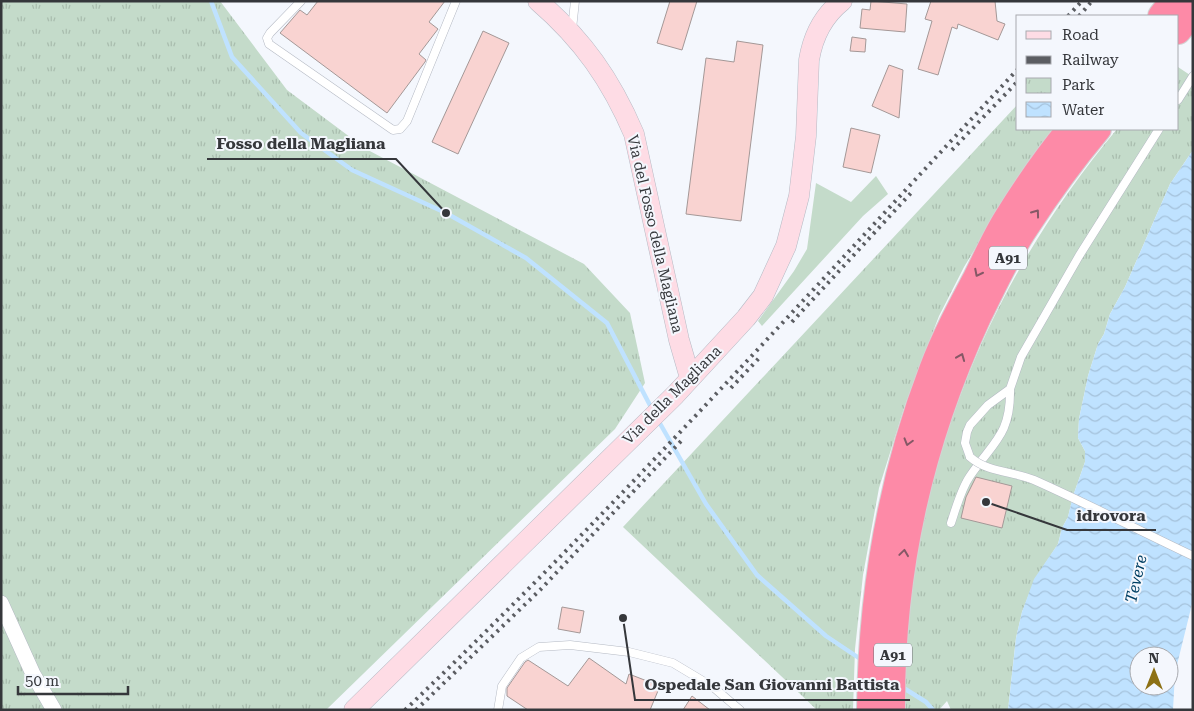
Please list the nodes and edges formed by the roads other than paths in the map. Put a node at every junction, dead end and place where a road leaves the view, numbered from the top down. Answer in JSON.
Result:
{"nodes":[{"id":1,"x":301,"y":1,"type":"edge"},
{"id":2,"x":456,"y":1,"type":"edge"},
{"id":3,"x":538,"y":1,"type":"edge"},
{"id":4,"x":575,"y":1,"type":"edge"},
{"id":5,"x":842,"y":1,"type":"edge"},
{"id":6,"x":1173,"y":1,"type":"edge"},
{"id":7,"x":1193,"y":13,"type":"edge"},
{"id":8,"x":1162,"y":15,"type":"edge"},
{"id":9,"x":1179,"y":30,"type":"edge"},
{"id":10,"x":571,"y":33,"type":"junction"},
{"id":11,"x":1193,"y":76,"type":"edge"},
{"id":12,"x":1179,"y":98,"type":"edge"},
{"id":13,"x":1069,"y":130,"type":"edge"},
{"id":14,"x":1097,"y":130,"type":"edge"},
{"id":15,"x":1158,"y":130,"type":"edge"},
{"id":16,"x":690,"y":378,"type":"junction"},
{"id":17,"x":1010,"y":389,"type":"junction"},
{"id":18,"x":933,"y":399,"type":"junction"},
{"id":19,"x":951,"y":523,"type":"dead end"},
{"id":20,"x":1193,"y":556,"type":"edge"},
{"id":21,"x":1,"y":603,"type":"edge"},
{"id":22,"x":54,"y":710,"type":"edge"},
{"id":23,"x":354,"y":710,"type":"edge"},
{"id":24,"x":498,"y":710,"type":"edge"},
{"id":25,"x":740,"y":710,"type":"edge"},
{"id":26,"x":870,"y":710,"type":"edge"},
{"id":27,"x":892,"y":710,"type":"edge"}],
"edges":[{"from":1,"to":2,"type":"lane"},
{"from":3,"to":10,"type":"main road","name":"Via del Fosso della Magliana"},
{"from":4,"to":10,"type":"lane"},
{"from":5,"to":16,"type":"main road","name":"Via della Magliana"},
{"from":6,"to":8,"type":"highway"},
{"from":7,"to":9,"type":"highway"},
{"from":10,"to":16,"type":"main road","name":"Via del Fosso della Magliana"},
{"from":11,"to":12,"type":"lane"},
{"from":13,"to":18,"type":"highway","number":"A91","one_way":true},
{"from":18,"to":14,"type":"highway","number":"A91","one_way":true},
{"from":15,"to":17,"type":"lane"},
{"from":16,"to":23,"type":"main road","name":"Via della Magliana"},
{"from":17,"to":19,"type":"lane"},
{"from":17,"to":20,"type":"lane","bridge":true},
{"from":18,"to":26,"type":"highway","number":"A91","one_way":true},
{"from":27,"to":18,"type":"highway","number":"A91","one_way":true},
{"from":21,"to":22,"type":"street"},
{"from":24,"to":25,"type":"lane"}]}
